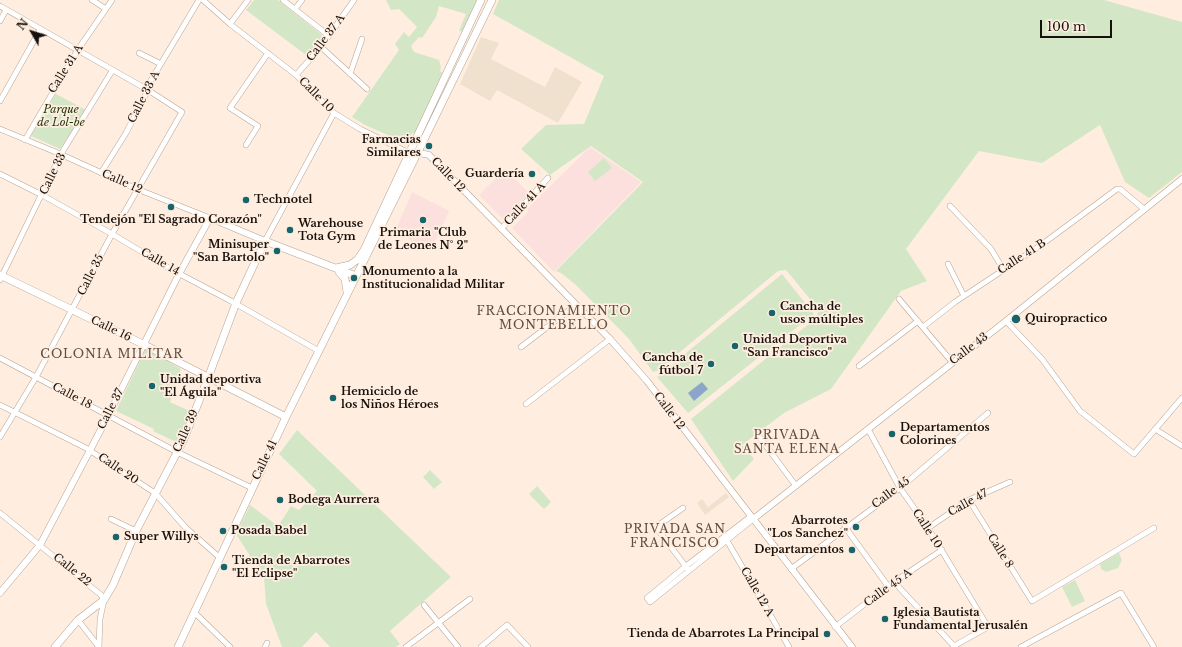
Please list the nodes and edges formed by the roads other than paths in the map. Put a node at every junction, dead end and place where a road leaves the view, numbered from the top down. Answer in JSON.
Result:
{"nodes":[{"id":1,"x":92,"y":0,"type":"edge"},
{"id":2,"x":112,"y":0,"type":"edge"},
{"id":3,"x":199,"y":0,"type":"edge"},
{"id":4,"x":203,"y":0,"type":"edge"},
{"id":5,"x":248,"y":0,"type":"edge"},
{"id":6,"x":283,"y":0,"type":"edge"},
{"id":7,"x":302,"y":0,"type":"edge"},
{"id":8,"x":354,"y":0,"type":"edge"},
{"id":9,"x":481,"y":0,"type":"edge"},
{"id":10,"x":492,"y":0,"type":"edge"},
{"id":11,"x":0,"y":6,"type":"edge"},
{"id":12,"x":106,"y":9,"type":"junction"},
{"id":13,"x":295,"y":9,"type":"junction"},
{"id":14,"x":6,"y":10,"type":"junction"},
{"id":15,"x":0,"y":21,"type":"edge"},
{"id":16,"x":230,"y":24,"type":"junction"},
{"id":17,"x":40,"y":30,"type":"junction"},
{"id":18,"x":328,"y":35,"type":"junction"},
{"id":19,"x":362,"y":39,"type":"dead end"},
{"id":20,"x":321,"y":47,"type":"junction"},
{"id":21,"x":77,"y":51,"type":"junction"},
{"id":22,"x":139,"y":53,"type":"dead end"},
{"id":23,"x":268,"y":53,"type":"junction"},
{"id":24,"x":161,"y":64,"type":"junction"},
{"id":25,"x":450,"y":65,"type":"junction"},
{"id":26,"x":459,"y":70,"type":"junction"},
{"id":27,"x":112,"y":71,"type":"junction"},
{"id":28,"x":350,"y":74,"type":"junction"},
{"id":29,"x":296,"y":75,"type":"junction"},
{"id":30,"x":367,"y":89,"type":"dead end"},
{"id":31,"x":148,"y":90,"type":"junction"},
{"id":32,"x":0,"y":101,"type":"edge"},
{"id":33,"x":334,"y":113,"type":"junction"},
{"id":34,"x":0,"y":129,"type":"edge"},
{"id":35,"x":24,"y":140,"type":"junction"},
{"id":36,"x":246,"y":145,"type":"dead end"},
{"id":37,"x":410,"y":152,"type":"junction"},
{"id":38,"x":418,"y":152,"type":"junction"},
{"id":39,"x":61,"y":154,"type":"junction"},
{"id":40,"x":101,"y":173,"type":"junction"},
{"id":41,"x":0,"y":174,"type":"edge"},
{"id":42,"x":548,"y":178,"type":"dead end"},
{"id":43,"x":1182,"y":179,"type":"edge"},
{"id":44,"x":137,"y":189,"type":"junction"},
{"id":45,"x":42,"y":195,"type":"junction"},
{"id":46,"x":950,"y":206,"type":"dead end"},
{"id":47,"x":1144,"y":209,"type":"junction"},
{"id":48,"x":210,"y":218,"type":"junction"},
{"id":49,"x":501,"y":229,"type":"junction"},
{"id":50,"x":112,"y":234,"type":"junction"},
{"id":51,"x":265,"y":241,"type":"junction"},
{"id":52,"x":948,"y":264,"type":"dead end"},
{"id":53,"x":334,"y":268,"type":"junction"},
{"id":54,"x":1003,"y":269,"type":"junction"},
{"id":55,"x":179,"y":274,"type":"junction"},
{"id":56,"x":356,"y":276,"type":"junction"},
{"id":57,"x":1,"y":277,"type":"edge"},
{"id":58,"x":964,"y":296,"type":"junction"},
{"id":59,"x":345,"y":299,"type":"junction"},
{"id":60,"x":899,"y":299,"type":"dead end"},
{"id":61,"x":236,"y":303,"type":"junction"},
{"id":62,"x":576,"y":305,"type":"junction"},
{"id":63,"x":73,"y":310,"type":"junction"},
{"id":64,"x":1006,"y":321,"type":"junction"},
{"id":65,"x":918,"y":322,"type":"junction"},
{"id":66,"x":923,"y":327,"type":"junction"},
{"id":67,"x":610,"y":339,"type":"junction"},
{"id":68,"x":144,"y":345,"type":"junction"},
{"id":69,"x":521,"y":347,"type":"dead end"},
{"id":70,"x":319,"y":351,"type":"junction"},
{"id":71,"x":0,"y":358,"type":"edge"},
{"id":72,"x":952,"y":362,"type":"junction"},
{"id":73,"x":859,"y":366,"type":"dead end"},
{"id":74,"x":36,"y":378,"type":"junction"},
{"id":75,"x":208,"y":378,"type":"junction"},
{"id":76,"x":1182,"y":398,"type":"edge"},
{"id":77,"x":526,"y":404,"type":"dead end"},
{"id":78,"x":0,"y":405,"type":"edge"},
{"id":79,"x":15,"y":413,"type":"junction"},
{"id":80,"x":988,"y":413,"type":"dead end"},
{"id":81,"x":108,"y":416,"type":"junction"},
{"id":82,"x":286,"y":417,"type":"junction"},
{"id":83,"x":1155,"y":429,"type":"junction"},
{"id":84,"x":868,"y":430,"type":"junction"},
{"id":85,"x":758,"y":435,"type":"dead end"},
{"id":86,"x":0,"y":436,"type":"edge"},
{"id":87,"x":1182,"y":446,"type":"edge"},
{"id":88,"x":89,"y":450,"type":"junction"},
{"id":89,"x":177,"y":452,"type":"junction"},
{"id":90,"x":1010,"y":482,"type":"dead end"},
{"id":91,"x":796,"y":486,"type":"junction"},
{"id":92,"x":252,"y":488,"type":"junction"},
{"id":93,"x":900,"y":488,"type":"junction"},
{"id":94,"x":155,"y":493,"type":"junction"},
{"id":95,"x":969,"y":500,"type":"junction"},
{"id":96,"x":683,"y":508,"type":"dead end"},
{"id":97,"x":0,"y":513,"type":"edge"},
{"id":98,"x":752,"y":518,"type":"junction"},
{"id":99,"x":111,"y":519,"type":"dead end"},
{"id":100,"x":845,"y":527,"type":"junction"},
{"id":101,"x":928,"y":528,"type":"junction"},
{"id":102,"x":1154,"y":528,"type":"dead end"},
{"id":103,"x":136,"y":531,"type":"junction"},
{"id":104,"x":726,"y":538,"type":"junction"},
{"id":105,"x":40,"y":545,"type":"junction"},
{"id":106,"x":942,"y":550,"type":"junction"},
{"id":107,"x":219,"y":557,"type":"junction"},
{"id":108,"x":687,"y":568,"type":"junction"},
{"id":109,"x":790,"y":569,"type":"junction"},
{"id":110,"x":894,"y":582,"type":"junction"},
{"id":111,"x":888,"y":586,"type":"junction"},
{"id":112,"x":0,"y":593,"type":"edge"},
{"id":113,"x":470,"y":599,"type":"dead end"},
{"id":114,"x":104,"y":600,"type":"junction"},
{"id":115,"x":424,"y":605,"type":"dead end"},
{"id":116,"x":194,"y":612,"type":"junction"},
{"id":117,"x":78,"y":620,"type":"junction"},
{"id":118,"x":439,"y":624,"type":"junction"},
{"id":119,"x":835,"y":627,"type":"junction"},
{"id":120,"x":954,"y":646,"type":"edge"},
{"id":121,"x":55,"y":647,"type":"edge"},
{"id":122,"x":99,"y":647,"type":"edge"},
{"id":123,"x":178,"y":647,"type":"edge"},
{"id":124,"x":230,"y":647,"type":"edge"},
{"id":125,"x":406,"y":647,"type":"edge"},
{"id":126,"x":458,"y":647,"type":"edge"},
{"id":127,"x":481,"y":647,"type":"edge"},
{"id":128,"x":528,"y":647,"type":"edge"},
{"id":129,"x":789,"y":647,"type":"edge"},
{"id":130,"x":852,"y":647,"type":"edge"},
{"id":131,"x":1021,"y":647,"type":"edge"},
{"id":132,"x":1154,"y":647,"type":"edge"}],
"edges":[{"from":1,"to":12,"type":"street"},
{"from":2,"to":12,"type":"street","name":"Calle 31 A"},
{"from":3,"to":24,"type":"street","name":"Calle 33 A"},
{"from":4,"to":16,"type":"street","name":"Calle 10"},
{"from":5,"to":16,"type":"street"},
{"from":6,"to":13,"type":"street"},
{"from":7,"to":13,"type":"street"},
{"from":8,"to":18,"type":"street","name":"Calle 37 A"},
{"from":9,"to":25,"type":"main road"},
{"from":10,"to":26,"type":"main road","name":"Calle 41"},
{"from":11,"to":14,"type":"street"},
{"from":12,"to":21,"type":"street","name":"Calle 31 A"},
{"from":13,"to":18,"type":"street"},
{"from":14,"to":15,"type":"street"},
{"from":14,"to":17,"type":"street"},
{"from":16,"to":23,"type":"street","name":"Calle 10"},
{"from":17,"to":21,"type":"street"},
{"from":17,"to":32,"type":"street"},
{"from":18,"to":20,"type":"street","name":"Calle 37 A"},
{"from":19,"to":28,"type":"street"},
{"from":20,"to":28,"type":"street"},
{"from":20,"to":29,"type":"street","name":"Calle 37 A"},
{"from":21,"to":27,"type":"street"},
{"from":21,"to":35,"type":"street","name":"Calle 31 A"},
{"from":22,"to":24,"type":"street"},
{"from":23,"to":29,"type":"street","name":"Calle 10"},
{"from":23,"to":36,"type":"street"},
{"from":24,"to":31,"type":"street","name":"Calle 33 A"},
{"from":25,"to":26,"type":"main road"},
{"from":25,"to":37,"type":"main road"},
{"from":26,"to":38,"type":"main road","name":"Calle 41"},
{"from":27,"to":31,"type":"street"},
{"from":27,"to":39,"type":"street","name":"Calle 33"},
{"from":28,"to":30,"type":"street"},
{"from":29,"to":33,"type":"street","name":"Calle 10"},
{"from":31,"to":40,"type":"street","name":"Calle 33 A"},
{"from":31,"to":44,"type":"street","name":"Calle 35"},
{"from":33,"to":37,"type":"street","name":"Calle 10"},
{"from":33,"to":51,"type":"street","name":"Calle 39"},
{"from":34,"to":35,"type":"street","name":"Calle 12"},
{"from":35,"to":39,"type":"street","name":"Calle 12"},
{"from":37,"to":38,"type":"street","name":"Calle 12"},
{"from":37,"to":53,"type":"main road"},
{"from":38,"to":49,"type":"street","name":"Calle 12"},
{"from":38,"to":56,"type":"main road","name":"Calle 41"},
{"from":39,"to":40,"type":"street","name":"Calle 12"},
{"from":39,"to":45,"type":"street","name":"Calle 33"},
{"from":40,"to":44,"type":"street","name":"Calle 12"},
{"from":41,"to":45,"type":"street","name":"Calle 14"},
{"from":42,"to":49,"type":"street","name":"Calle 41 A"},
{"from":43,"to":47,"type":"street","name":"Calle 43"},
{"from":44,"to":48,"type":"street","name":"Calle 12"},
{"from":44,"to":50,"type":"street","name":"Calle 35"},
{"from":45,"to":50,"type":"street","name":"Calle 14"},
{"from":45,"to":57,"type":"street","name":"Calle 33"},
{"from":46,"to":54,"type":"street"},
{"from":47,"to":54,"type":"street","name":"Calle 41 B"},
{"from":47,"to":64,"type":"street","name":"Calle 43"},
{"from":48,"to":51,"type":"street","name":"Calle 12"},
{"from":48,"to":55,"type":"street","name":"Calle 37"},
{"from":49,"to":62,"type":"street","name":"Calle 12"},
{"from":50,"to":55,"type":"street","name":"Calle 14"},
{"from":50,"to":63,"type":"street","name":"Calle 35"},
{"from":51,"to":53,"type":"main road","name":"Calle 12"},
{"from":51,"to":61,"type":"main road","name":"Calle 39"},
{"from":52,"to":58,"type":"street"},
{"from":53,"to":56,"type":"main road","name":"Calle 12"},
{"from":53,"to":59,"type":"main road"},
{"from":54,"to":58,"type":"street","name":"Calle 41 B"},
{"from":55,"to":61,"type":"street","name":"Calle 14"},
{"from":55,"to":68,"type":"street","name":"Calle 37"},
{"from":56,"to":59,"type":"main road","name":"Calle 41"},
{"from":57,"to":63,"type":"main road","name":"Calle 16"},
{"from":58,"to":66,"type":"street","name":"Calle 41 B"},
{"from":59,"to":70,"type":"main road","name":"Calle 41"},
{"from":60,"to":65,"type":"street"},
{"from":61,"to":70,"type":"street","name":"Calle 14"},
{"from":61,"to":75,"type":"main road","name":"Calle 39"},
{"from":62,"to":67,"type":"street","name":"Calle 12"},
{"from":62,"to":69,"type":"street"},
{"from":63,"to":68,"type":"main road","name":"Calle 16"},
{"from":63,"to":74,"type":"street","name":"Calle 35"},
{"from":64,"to":72,"type":"street","name":"Calle 43"},
{"from":64,"to":83,"type":"street"},
{"from":65,"to":66,"type":"street"},
{"from":65,"to":73,"type":"street"},
{"from":66,"to":72,"type":"street"},
{"from":67,"to":77,"type":"street"},
{"from":67,"to":98,"type":"street","name":"Calle 12"},
{"from":68,"to":75,"type":"main road","name":"Calle 16"},
{"from":68,"to":81,"type":"street","name":"Calle 37"},
{"from":70,"to":82,"type":"main road","name":"Calle 41"},
{"from":71,"to":74,"type":"street","name":"Calle 18"},
{"from":72,"to":84,"type":"street","name":"Calle 43"},
{"from":74,"to":79,"type":"street","name":"Calle 35"},
{"from":74,"to":81,"type":"street","name":"Calle 18"},
{"from":75,"to":82,"type":"main road","name":"Calle 16"},
{"from":75,"to":89,"type":"main road","name":"Calle 39"},
{"from":76,"to":83,"type":"street"},
{"from":78,"to":79,"type":"street","name":"Calle 20"},
{"from":79,"to":86,"type":"street","name":"Calle 35"},
{"from":79,"to":88,"type":"street","name":"Calle 20"},
{"from":80,"to":93,"type":"street","name":"Calle 45"},
{"from":81,"to":88,"type":"street","name":"Calle 37"},
{"from":81,"to":89,"type":"street","name":"Calle 18"},
{"from":82,"to":92,"type":"main road","name":"Calle 41"},
{"from":83,"to":87,"type":"street"},
{"from":84,"to":91,"type":"street","name":"Calle 43"},
{"from":84,"to":93,"type":"street","name":"Calle 10"},
{"from":85,"to":91,"type":"street"},
{"from":88,"to":94,"type":"street","name":"Calle 20"},
{"from":88,"to":105,"type":"street","name":"Calle 37"},
{"from":89,"to":92,"type":"street","name":"Calle 18"},
{"from":89,"to":94,"type":"main road","name":"Calle 39"},
{"from":90,"to":95,"type":"street","name":"Calle 47"},
{"from":91,"to":98,"type":"street","name":"Calle 43"},
{"from":92,"to":107,"type":"main road","name":"Calle 41"},
{"from":93,"to":100,"type":"street","name":"Calle 45"},
{"from":93,"to":101,"type":"street","name":"Calle 10"},
{"from":94,"to":103,"type":"main road","name":"Calle 39"},
{"from":94,"to":107,"type":"street","name":"Calle 20"},
{"from":95,"to":101,"type":"street","name":"Calle 47"},
{"from":95,"to":102,"type":"street","name":"Calle 8"},
{"from":96,"to":108,"type":"street"},
{"from":97,"to":105,"type":"street","name":"Calle 22"},
{"from":98,"to":104,"type":"street"},
{"from":98,"to":109,"type":"street","name":"Calle 12"},
{"from":99,"to":103,"type":"street"},
{"from":100,"to":109,"type":"street","name":"Calle 45"},
{"from":100,"to":111,"type":"street"},
{"from":101,"to":106,"type":"street","name":"Calle 10"},
{"from":103,"to":114,"type":"main road","name":"Calle 39"},
{"from":104,"to":108,"type":"street"},
{"from":104,"to":129,"type":"street","name":"Calle 12 A"},
{"from":105,"to":112,"type":"street","name":"Calle 37"},
{"from":105,"to":114,"type":"street","name":"Calle 22"},
{"from":106,"to":110,"type":"street","name":"Calle 45 A"},
{"from":106,"to":120,"type":"street","name":"Calle 10"},
{"from":107,"to":116,"type":"main road","name":"Calle 41"},
{"from":108,"to":108,"type":"street"},
{"from":109,"to":119,"type":"street","name":"Calle 12"},
{"from":110,"to":111,"type":"street","name":"Calle 45 A"},
{"from":110,"to":120,"type":"street"},
{"from":111,"to":119,"type":"street","name":"Calle 45 A"},
{"from":113,"to":118,"type":"street"},
{"from":114,"to":117,"type":"main road","name":"Calle 39"},
{"from":114,"to":122,"type":"street"},
{"from":115,"to":118,"type":"street"},
{"from":116,"to":123,"type":"main road","name":"Calle 41"},
{"from":116,"to":124,"type":"street"},
{"from":117,"to":121,"type":"main road","name":"Calle 39"},
{"from":117,"to":122,"type":"street"},
{"from":118,"to":125,"type":"street"},
{"from":118,"to":126,"type":"street"},
{"from":119,"to":130,"type":"street","name":"Calle 12"},
{"from":127,"to":128,"type":"street"},
{"from":131,"to":132,"type":"street"}]}
